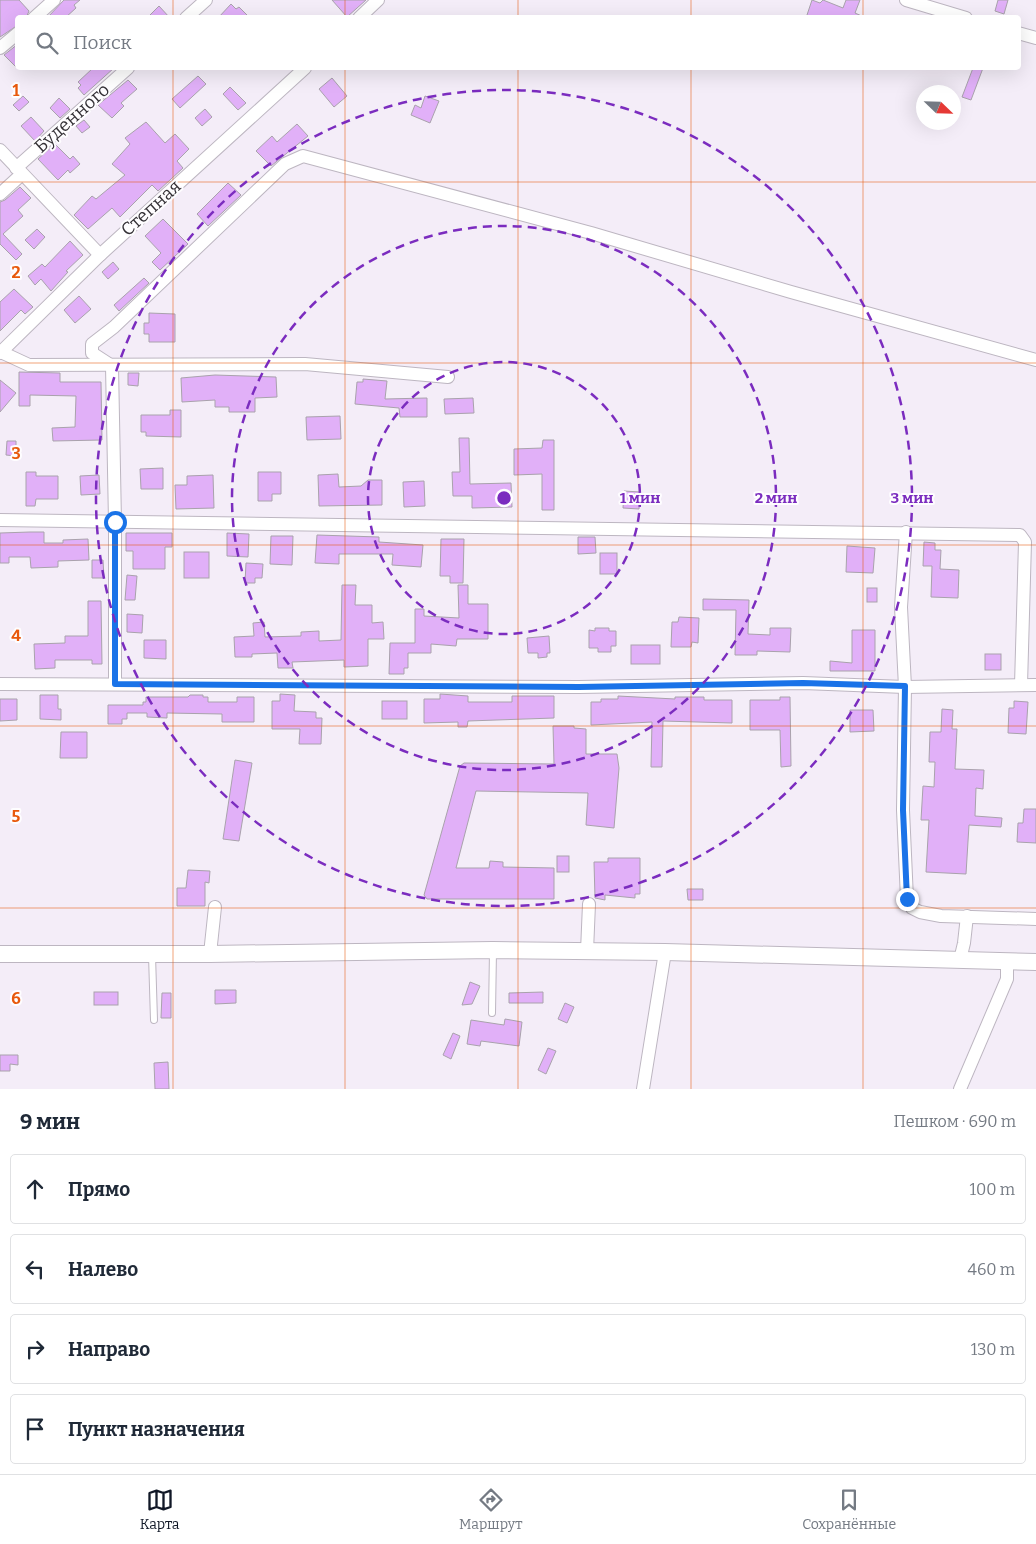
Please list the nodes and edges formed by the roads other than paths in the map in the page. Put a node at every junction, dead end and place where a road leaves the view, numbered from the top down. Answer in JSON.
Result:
{"nodes":[{"id":1,"x":54,"y":0,"type":"edge"},
{"id":2,"x":206,"y":0,"type":"edge"},
{"id":3,"x":378,"y":0,"type":"edge"},
{"id":4,"x":906,"y":0,"type":"edge"},
{"id":5,"x":37,"y":15,"type":"edge"},
{"id":6,"x":189,"y":15,"type":"edge"},
{"id":7,"x":362,"y":15,"type":"edge"},
{"id":8,"x":956,"y":15,"type":"edge"},
{"id":9,"x":1021,"y":34,"type":"edge"},
{"id":10,"x":15,"y":35,"type":"edge"},
{"id":11,"x":1036,"y":38,"type":"edge"},
{"id":12,"x":0,"y":48,"type":"edge"},
{"id":13,"x":126,"y":70,"type":"edge"},
{"id":14,"x":303,"y":70,"type":"edge"},
{"id":15,"x":0,"y":150,"type":"edge"},
{"id":16,"x":19,"y":171,"type":"junction"},
{"id":17,"x":0,"y":194,"type":"edge"},
{"id":18,"x":100,"y":255,"type":"junction"},
{"id":19,"x":1,"y":352,"type":"edge"},
{"id":20,"x":1036,"y":360,"type":"edge"},
{"id":21,"x":112,"y":366,"type":"junction"},
{"id":22,"x":448,"y":377,"type":"dead end"},
{"id":23,"x":0,"y":520,"type":"edge"},
{"id":24,"x":115,"y":522,"type":"junction"},
{"id":25,"x":906,"y":532,"type":"junction"},
{"id":26,"x":0,"y":684,"type":"edge"},
{"id":27,"x":115,"y":684,"type":"junction"},
{"id":28,"x":1021,"y":685,"type":"junction"},
{"id":29,"x":1036,"y":685,"type":"edge"},
{"id":30,"x":905,"y":686,"type":"junction"},
{"id":31,"x":590,"y":904,"type":"dead end"},
{"id":32,"x":215,"y":907,"type":"dead end"},
{"id":33,"x":967,"y":916,"type":"junction"},
{"id":34,"x":1036,"y":919,"type":"edge"},
{"id":35,"x":493,"y":950,"type":"junction"},
{"id":36,"x":587,"y":951,"type":"junction"},
{"id":37,"x":665,"y":952,"type":"junction"},
{"id":38,"x":0,"y":954,"type":"edge"},
{"id":39,"x":152,"y":954,"type":"junction"},
{"id":40,"x":210,"y":954,"type":"junction"},
{"id":41,"x":960,"y":960,"type":"junction"},
{"id":42,"x":1007,"y":961,"type":"junction"},
{"id":43,"x":1036,"y":962,"type":"edge"},
{"id":44,"x":492,"y":1013,"type":"dead end"},
{"id":45,"x":154,"y":1020,"type":"dead end"},
{"id":46,"x":643,"y":1089,"type":"edge"},
{"id":47,"x":960,"y":1089,"type":"edge"}],
"edges":[{"from":1,"to":5,"type":"street"},
{"from":2,"to":6,"type":"street"},
{"from":3,"to":7,"type":"street"},
{"from":4,"to":8,"type":"street"},
{"from":9,"to":11,"type":"street"},
{"from":10,"to":12,"type":"street"},
{"from":13,"to":16,"type":"street","name":"Буденного"},
{"from":14,"to":18,"type":"street","name":"Степная"},
{"from":15,"to":16,"type":"street"},
{"from":16,"to":17,"type":"street","name":"Буденного"},
{"from":16,"to":18,"type":"street"},
{"from":18,"to":19,"type":"street","name":"Степная"},
{"from":19,"to":21,"type":"street"},
{"from":20,"to":21,"type":"street"},
{"from":21,"to":22,"type":"street"},
{"from":21,"to":24,"type":"street"},
{"from":23,"to":24,"type":"street"},
{"from":24,"to":25,"type":"street"},
{"from":24,"to":27,"type":"street"},
{"from":25,"to":28,"type":"street"},
{"from":25,"to":30,"type":"street"},
{"from":26,"to":27,"type":"street"},
{"from":27,"to":30,"type":"street"},
{"from":28,"to":29,"type":"street"},
{"from":28,"to":30,"type":"street"},
{"from":30,"to":33,"type":"street"},
{"from":31,"to":36,"type":"street"},
{"from":32,"to":40,"type":"street"},
{"from":33,"to":34,"type":"street"},
{"from":33,"to":41,"type":"street"},
{"from":35,"to":36,"type":"street"},
{"from":35,"to":40,"type":"street"},
{"from":35,"to":44,"type":"lane"},
{"from":36,"to":37,"type":"street"},
{"from":37,"to":41,"type":"street"},
{"from":37,"to":46,"type":"street"},
{"from":38,"to":39,"type":"street"},
{"from":39,"to":40,"type":"street"},
{"from":39,"to":45,"type":"lane"},
{"from":41,"to":42,"type":"street"},
{"from":42,"to":43,"type":"street"},
{"from":42,"to":47,"type":"street"}]}
